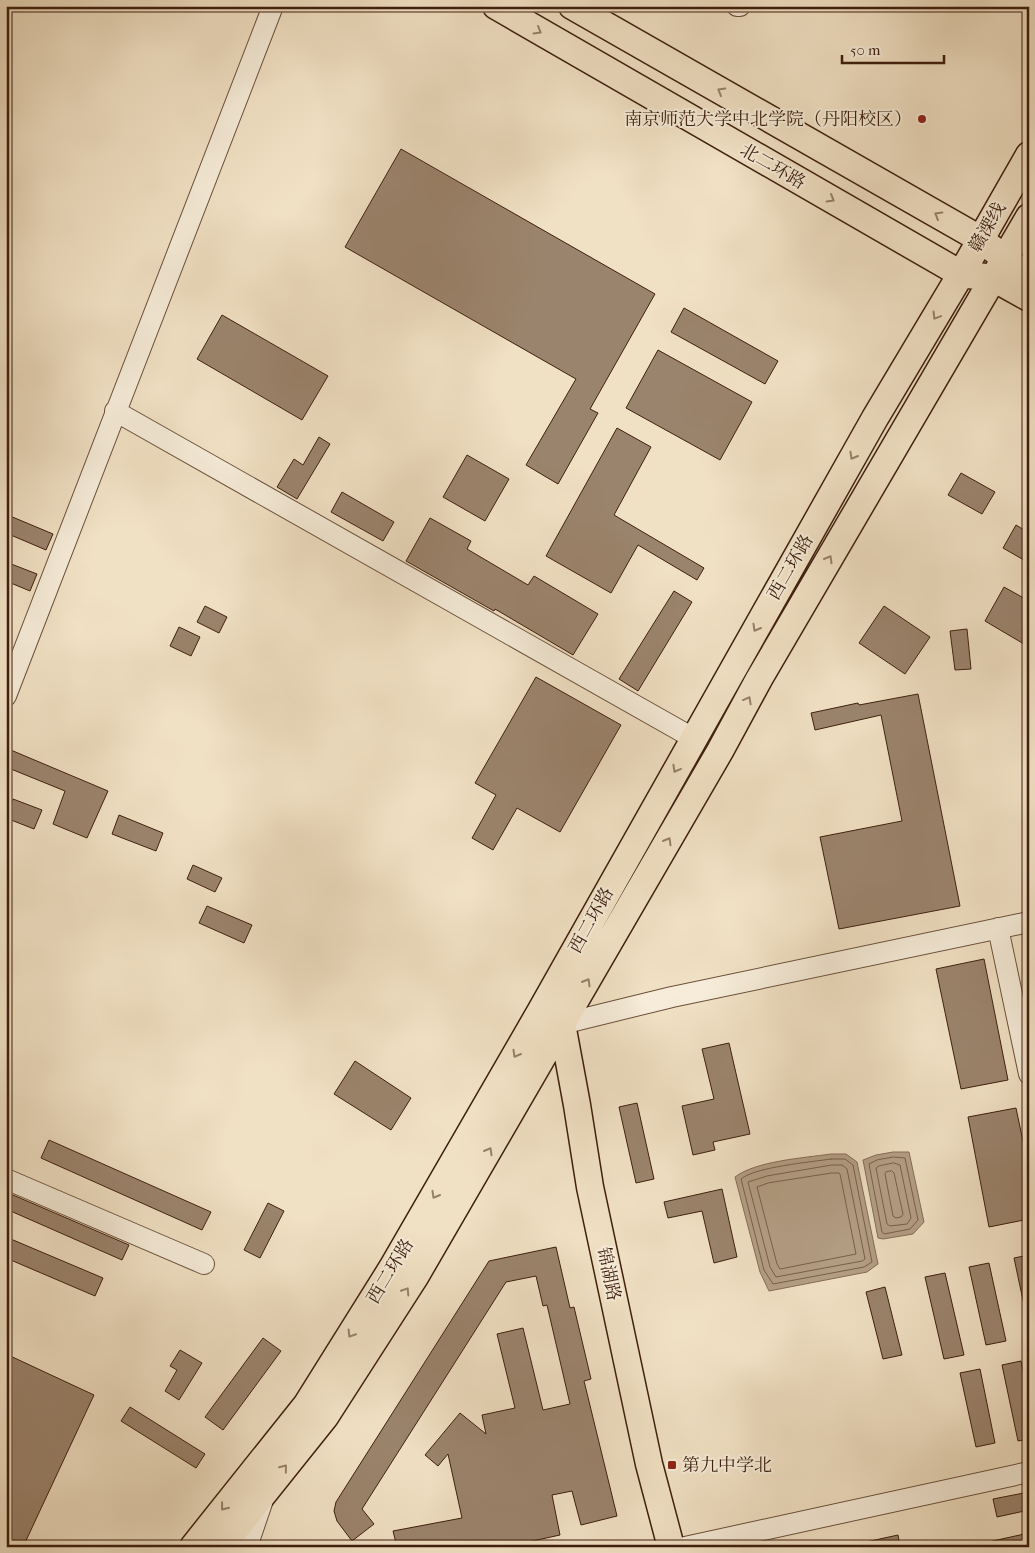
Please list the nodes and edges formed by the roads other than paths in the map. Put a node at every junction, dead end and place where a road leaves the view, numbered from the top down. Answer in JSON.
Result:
{"nodes":[{"id":1,"x":273,"y":6,"type":"edge"},
{"id":2,"x":496,"y":6,"type":"edge"},
{"id":3,"x":572,"y":6,"type":"edge"},
{"id":4,"x":1029,"y":154,"type":"edge"},
{"id":5,"x":1029,"y":217,"type":"edge"},
{"id":6,"x":980,"y":239,"type":"junction"},
{"id":7,"x":999,"y":268,"type":"junction"},
{"id":8,"x":961,"y":274,"type":"junction"},
{"id":9,"x":1029,"y":277,"type":"edge"},
{"id":10,"x":1029,"y":298,"type":"edge"},
{"id":11,"x":116,"y":411,"type":"junction"},
{"id":12,"x":6,"y":696,"type":"edge"},
{"id":13,"x":693,"y":738,"type":"junction"},
{"id":14,"x":720,"y":751,"type":"junction"},
{"id":15,"x":1029,"y":922,"type":"edge"},
{"id":16,"x":998,"y":928,"type":"junction"},
{"id":17,"x":540,"y":1012,"type":"junction"},
{"id":18,"x":562,"y":1024,"type":"junction"},
{"id":19,"x":1029,"y":1074,"type":"edge"},
{"id":20,"x":6,"y":1179,"type":"edge"},
{"id":21,"x":204,"y":1264,"type":"dead end"},
{"id":22,"x":1029,"y":1472,"type":"edge"},
{"id":23,"x":258,"y":1482,"type":"junction"},
{"id":24,"x":194,"y":1547,"type":"edge"},
{"id":25,"x":221,"y":1547,"type":"edge"},
{"id":26,"x":247,"y":1547,"type":"edge"},
{"id":27,"x":671,"y":1547,"type":"edge"},
{"id":28,"x":685,"y":1547,"type":"edge"}],
"edges":[{"from":1,"to":11,"type":"street"},
{"from":2,"to":8,"type":"main road","name":"北二环路","one_way":true},
{"from":6,"to":3,"type":"main road","name":"北二环路","one_way":true},
{"from":4,"to":6,"type":"main road","name":"赣溧线"},
{"from":5,"to":7,"type":"main road","name":"赣溧线"},
{"from":6,"to":7,"type":"main road","name":"北二环路"},
{"from":6,"to":8,"type":"main road","name":"赣溧线"},
{"from":7,"to":8,"type":"main road","name":"北二环路"},
{"from":7,"to":9,"type":"main road","name":"北二环路"},
{"from":7,"to":10,"type":"main road","name":"北二环路"},
{"from":14,"to":7,"type":"main road","name":"西二环路","one_way":true},
{"from":8,"to":13,"type":"main road","name":"西二环路","one_way":true},
{"from":11,"to":12,"type":"street"},
{"from":11,"to":13,"type":"street"},
{"from":13,"to":14,"type":"main road"},
{"from":13,"to":17,"type":"main road","name":"西二环路","one_way":true},
{"from":18,"to":14,"type":"main road","name":"西二环路","one_way":true},
{"from":15,"to":16,"type":"street"},
{"from":16,"to":18,"type":"street"},
{"from":16,"to":19,"type":"street"},
{"from":17,"to":18,"type":"main road"},
{"from":17,"to":23,"type":"main road","name":"西二环路","one_way":true},
{"from":23,"to":18,"type":"main road","name":"西二环路","one_way":true},
{"from":18,"to":27,"type":"main road","name":"锦湖路"},
{"from":20,"to":21,"type":"street"},
{"from":22,"to":28,"type":"street"},
{"from":23,"to":24,"type":"main road","name":"西二环路","one_way":true},
{"from":23,"to":25,"type":"main road","name":"西二环路"},
{"from":23,"to":26,"type":"street"}]}
